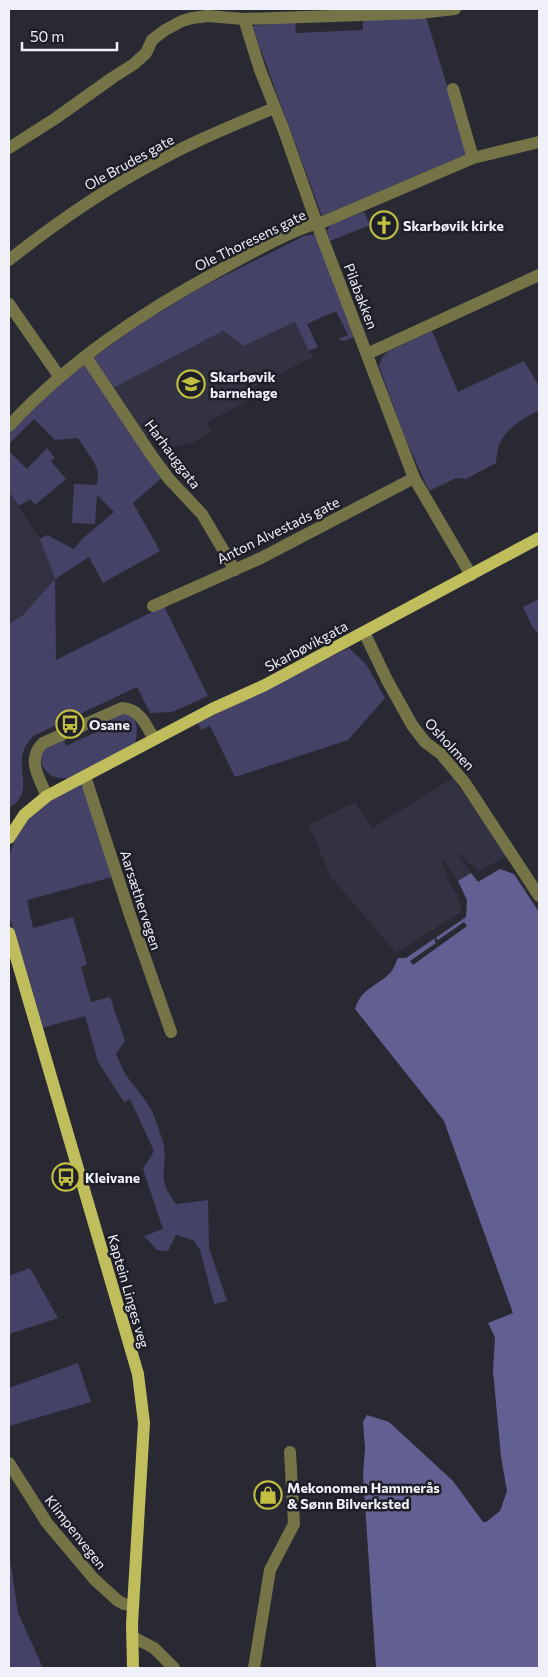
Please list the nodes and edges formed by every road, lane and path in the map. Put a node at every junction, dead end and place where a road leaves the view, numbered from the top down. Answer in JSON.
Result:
{"nodes":[{"id":1,"x":455,"y":9,"type":"edge"},
{"id":2,"x":430,"y":10,"type":"edge"},
{"id":3,"x":189,"y":13,"type":"edge"},
{"id":4,"x":244,"y":19,"type":"junction"},
{"id":5,"x":453,"y":89,"type":"dead end"},
{"id":6,"x":274,"y":108,"type":"junction"},
{"id":7,"x":539,"y":142,"type":"edge"},
{"id":8,"x":9,"y":148,"type":"edge"},
{"id":9,"x":473,"y":158,"type":"junction"},
{"id":10,"x":317,"y":224,"type":"junction"},
{"id":11,"x":9,"y":260,"type":"edge"},
{"id":12,"x":539,"y":275,"type":"edge"},
{"id":13,"x":9,"y":304,"type":"edge"},
{"id":14,"x":367,"y":354,"type":"junction"},
{"id":15,"x":86,"y":357,"type":"junction"},
{"id":16,"x":59,"y":376,"type":"junction"},
{"id":17,"x":9,"y":426,"type":"edge"},
{"id":18,"x":414,"y":478,"type":"junction"},
{"id":19,"x":539,"y":538,"type":"edge"},
{"id":20,"x":234,"y":570,"type":"junction"},
{"id":21,"x":471,"y":575,"type":"junction"},
{"id":22,"x":152,"y":606,"type":"dead end"},
{"id":23,"x":364,"y":632,"type":"junction"},
{"id":24,"x":154,"y":739,"type":"junction"},
{"id":25,"x":85,"y":776,"type":"junction"},
{"id":26,"x":47,"y":796,"type":"junction"},
{"id":27,"x":9,"y":836,"type":"edge"},
{"id":28,"x":539,"y":896,"type":"edge"},
{"id":29,"x":9,"y":933,"type":"edge"},
{"id":30,"x":171,"y":1032,"type":"dead end"},
{"id":31,"x":290,"y":1452,"type":"dead end"},
{"id":32,"x":9,"y":1462,"type":"edge"},
{"id":33,"x":133,"y":1605,"type":"junction"},
{"id":34,"x":133,"y":1637,"type":"junction"},
{"id":35,"x":133,"y":1668,"type":"edge"},
{"id":36,"x":174,"y":1668,"type":"edge"},
{"id":37,"x":254,"y":1668,"type":"edge"}],
"edges":[{"from":1,"to":2,"type":"street"},
{"from":2,"to":4,"type":"street"},
{"from":3,"to":4,"type":"street"},
{"from":3,"to":8,"type":"street"},
{"from":4,"to":6,"type":"street","name":"Pilabakken"},
{"from":5,"to":9,"type":"street"},
{"from":6,"to":10,"type":"street","name":"Pilabakken"},
{"from":6,"to":11,"type":"street","name":"Ole Brudes gate"},
{"from":7,"to":9,"type":"street","name":"Ole Thoresens gate"},
{"from":9,"to":10,"type":"street","name":"Ole Thoresens gate"},
{"from":10,"to":14,"type":"street","name":"Pilabakken"},
{"from":10,"to":15,"type":"street","name":"Ole Thoresens gate"},
{"from":12,"to":14,"type":"street"},
{"from":13,"to":16,"type":"street"},
{"from":14,"to":18,"type":"street","name":"Pilabakken"},
{"from":15,"to":16,"type":"street","name":"Ole Thoresens gate"},
{"from":15,"to":20,"type":"street","name":"Harhauggata"},
{"from":16,"to":17,"type":"street","name":"Ole Thoresens gate"},
{"from":18,"to":20,"type":"street","name":"Anton Alvestads gate"},
{"from":18,"to":21,"type":"street","name":"Pilabakken"},
{"from":19,"to":21,"type":"main road","name":"Skarbøvikgata"},
{"from":20,"to":22,"type":"street","name":"Anton Alvestads gate"},
{"from":21,"to":23,"type":"main road","name":"Skarbøvikgata"},
{"from":23,"to":24,"type":"main road","name":"Skarbøvikgata"},
{"from":23,"to":28,"type":"street","name":"Osholmen"},
{"from":24,"to":25,"type":"main road","name":"Skarbøvikgata"},
{"from":24,"to":26,"type":"street"},
{"from":25,"to":26,"type":"main road"},
{"from":25,"to":30,"type":"street","name":"Aarsæthervegen"},
{"from":26,"to":27,"type":"main road"},
{"from":29,"to":33,"type":"main road","name":"Kaptein Linges veg"},
{"from":31,"to":37,"type":"street"},
{"from":32,"to":33,"type":"street","name":"Klimpenvegen"},
{"from":33,"to":34,"type":"main road","name":"Kaptein Linges veg"},
{"from":34,"to":35,"type":"main road","name":"Kaptein Linges veg"},
{"from":34,"to":36,"type":"street"}]}
